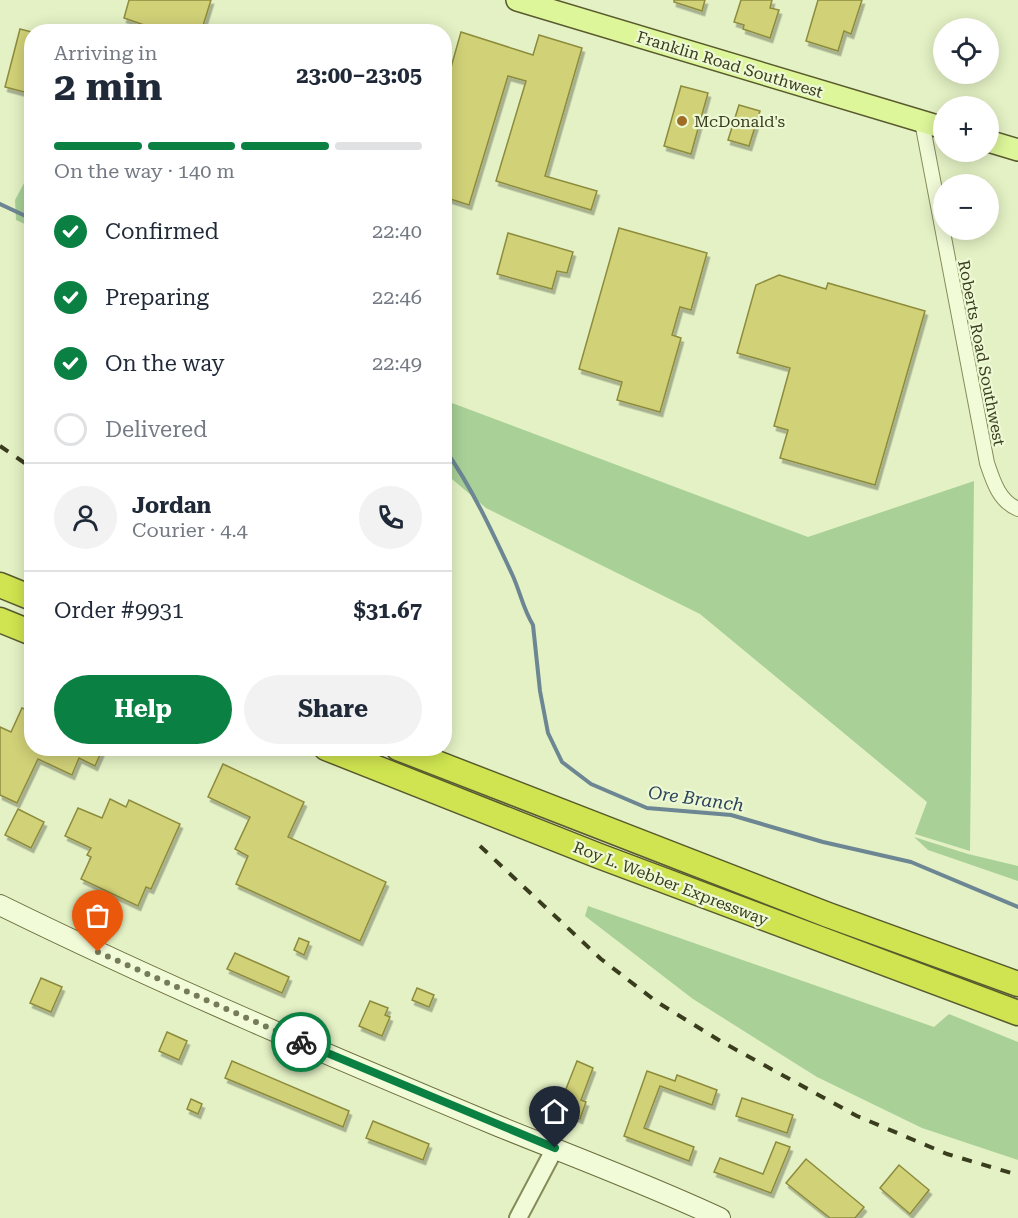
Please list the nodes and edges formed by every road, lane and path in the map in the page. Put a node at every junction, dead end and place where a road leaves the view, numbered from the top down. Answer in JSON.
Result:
{"nodes":[{"id":1,"x":517,"y":0,"type":"edge"},
{"id":2,"x":922,"y":122,"type":"junction"},
{"id":3,"x":933,"y":125,"type":"edge"},
{"id":4,"x":999,"y":144,"type":"edge"},
{"id":5,"x":1018,"y":150,"type":"edge"},
{"id":6,"x":1018,"y":509,"type":"edge"},
{"id":7,"x":0,"y":585,"type":"edge"},
{"id":8,"x":24,"y":595,"type":"edge"},
{"id":9,"x":0,"y":620,"type":"edge"},
{"id":10,"x":0,"y":625,"type":"edge"},
{"id":11,"x":24,"y":630,"type":"edge"},
{"id":12,"x":24,"y":632,"type":"edge"},
{"id":13,"x":346,"y":756,"type":"edge"},
{"id":14,"x":419,"y":756,"type":"edge"},
{"id":15,"x":0,"y":905,"type":"edge"},
{"id":16,"x":1018,"y":984,"type":"edge"},
{"id":17,"x":1018,"y":1013,"type":"edge"},
{"id":18,"x":555,"y":1148,"type":"junction"},
{"id":19,"x":518,"y":1218,"type":"edge"},
{"id":20,"x":720,"y":1218,"type":"edge"}],
"edges":[{"from":1,"to":2,"type":"main road","name":"Franklin Road Southwest"},
{"from":2,"to":3,"type":"main road","name":"Franklin Road Southwest"},
{"from":2,"to":6,"type":"street","name":"Roberts Road Southwest"},
{"from":4,"to":5,"type":"main road"},
{"from":7,"to":8,"type":"highway"},
{"from":9,"to":11,"type":"highway"},
{"from":10,"to":12,"type":"highway"},
{"from":13,"to":17,"type":"highway","name":"Roy L. Webber Expressway"},
{"from":14,"to":16,"type":"highway","name":"Roy L. Webber Expressway"},
{"from":15,"to":18,"type":"main road"},
{"from":18,"to":19,"type":"street"},
{"from":18,"to":20,"type":"main road"}]}
